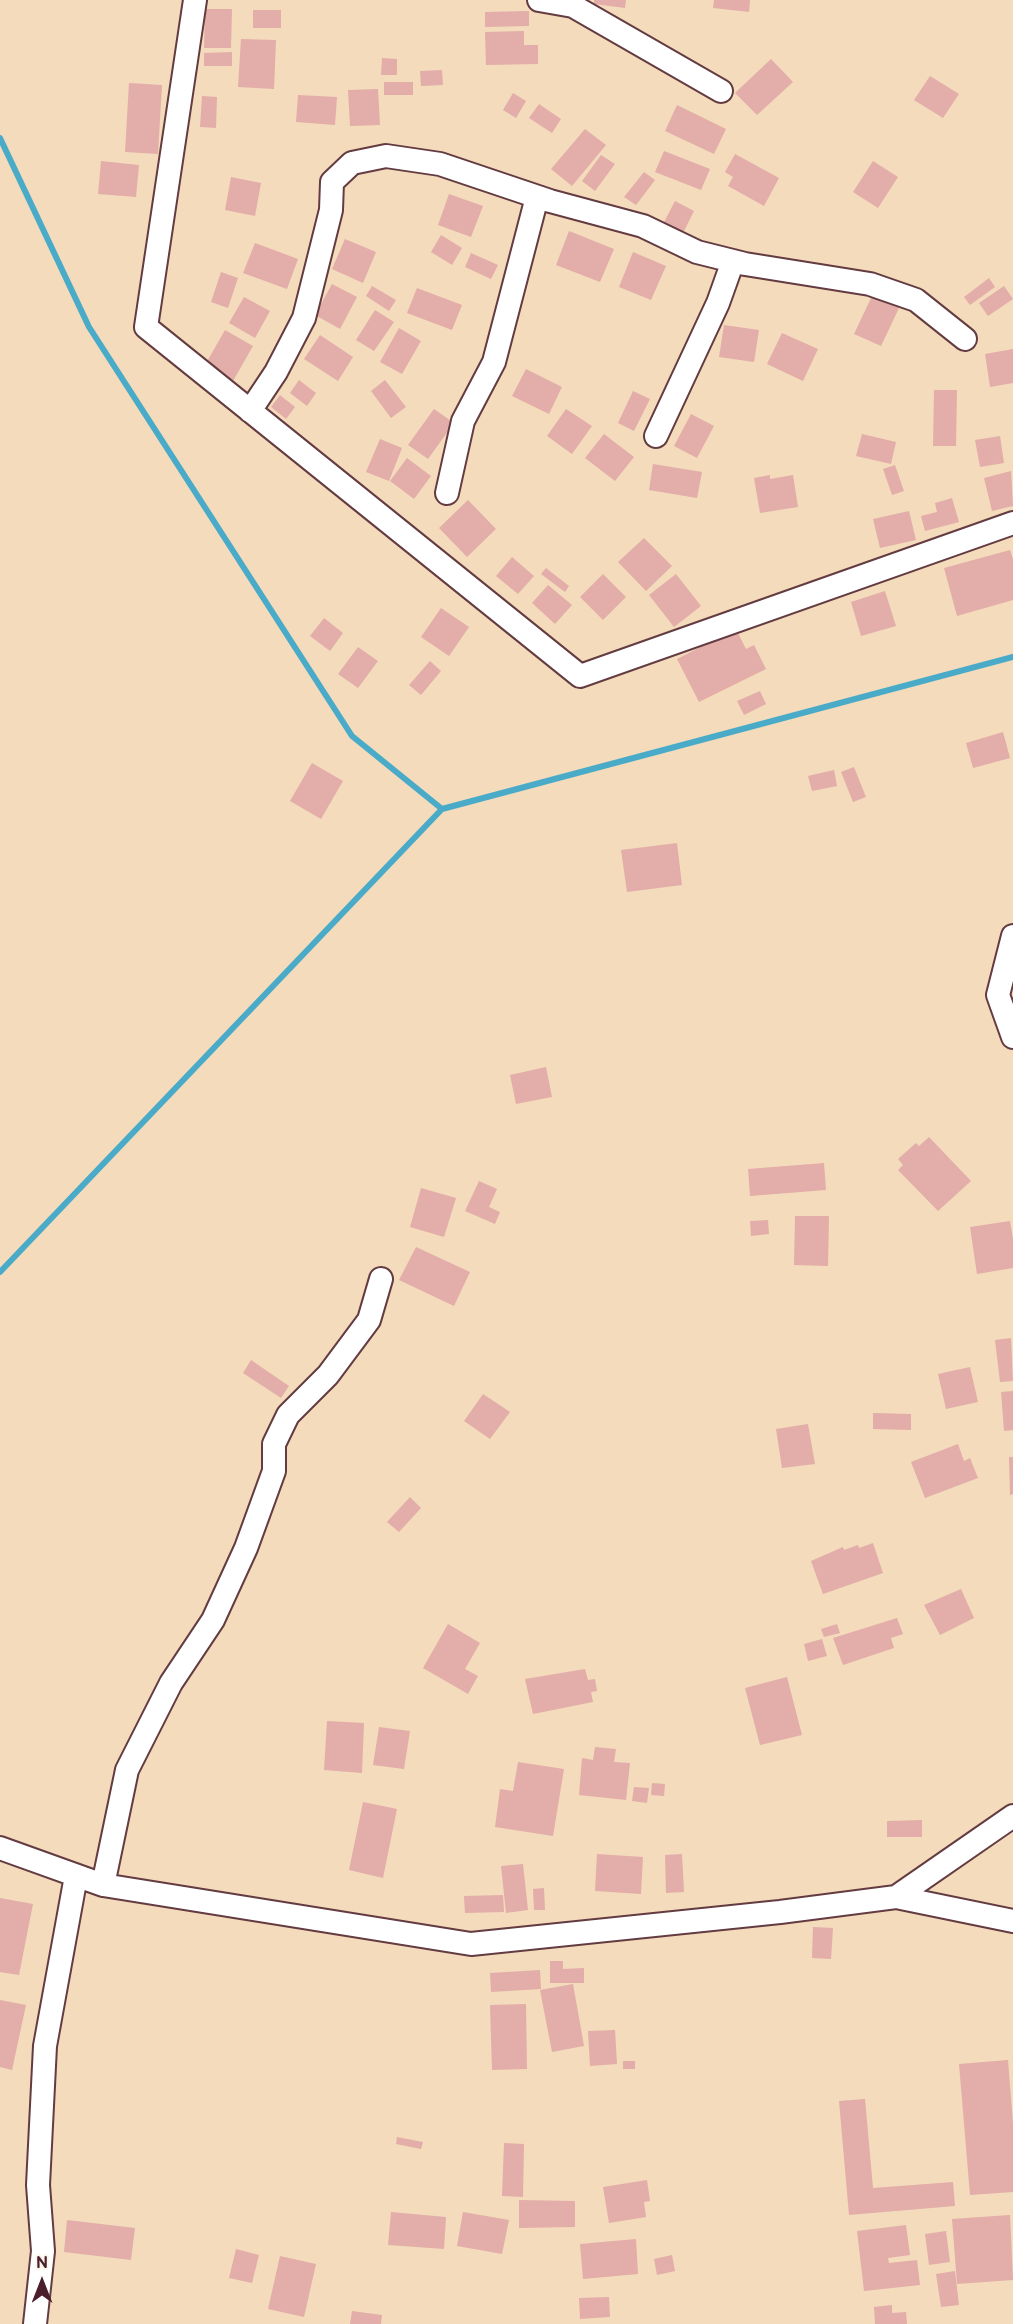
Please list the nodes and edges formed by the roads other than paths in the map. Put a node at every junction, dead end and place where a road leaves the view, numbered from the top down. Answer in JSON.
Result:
{"nodes":[{"id":1,"x":195,"y":0,"type":"edge"},
{"id":2,"x":539,"y":0,"type":"edge"},
{"id":3,"x":721,"y":91,"type":"dead end"},
{"id":4,"x":537,"y":197,"type":"junction"},
{"id":5,"x":733,"y":261,"type":"junction"},
{"id":6,"x":965,"y":339,"type":"dead end"},
{"id":7,"x":250,"y":411,"type":"junction"},
{"id":8,"x":656,"y":436,"type":"dead end"},
{"id":9,"x":447,"y":493,"type":"dead end"},
{"id":10,"x":1013,"y":523,"type":"edge"},
{"id":11,"x":1013,"y":936,"type":"edge"},
{"id":12,"x":1013,"y":1037,"type":"edge"},
{"id":13,"x":381,"y":1279,"type":"dead end"},
{"id":14,"x":1013,"y":1816,"type":"edge"},
{"id":15,"x":0,"y":1848,"type":"edge"},
{"id":16,"x":76,"y":1876,"type":"junction"},
{"id":17,"x":104,"y":1885,"type":"junction"},
{"id":18,"x":896,"y":1898,"type":"junction"},
{"id":19,"x":1013,"y":1921,"type":"edge"},
{"id":20,"x":35,"y":2324,"type":"edge"}],
"edges":[{"from":1,"to":7,"type":"street"},
{"from":2,"to":3,"type":"street"},
{"from":4,"to":5,"type":"street"},
{"from":4,"to":7,"type":"street"},
{"from":4,"to":9,"type":"street"},
{"from":5,"to":6,"type":"street"},
{"from":5,"to":8,"type":"street"},
{"from":7,"to":10,"type":"street"},
{"from":11,"to":12,"type":"street"},
{"from":13,"to":17,"type":"street"},
{"from":14,"to":18,"type":"street"},
{"from":15,"to":16,"type":"street"},
{"from":16,"to":17,"type":"street"},
{"from":16,"to":20,"type":"street"},
{"from":17,"to":18,"type":"street"},
{"from":18,"to":19,"type":"street"}]}
